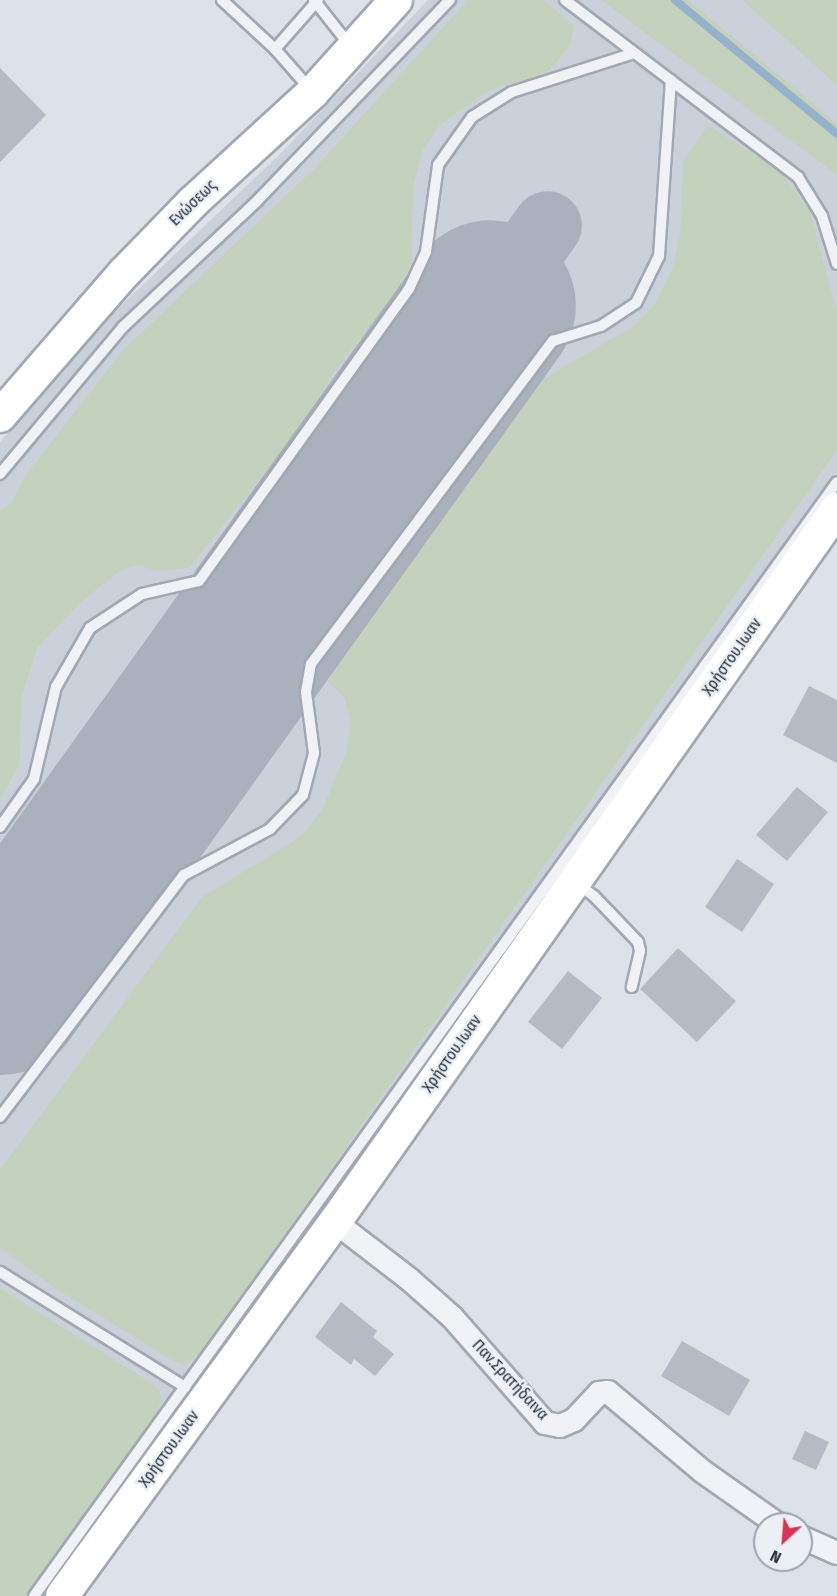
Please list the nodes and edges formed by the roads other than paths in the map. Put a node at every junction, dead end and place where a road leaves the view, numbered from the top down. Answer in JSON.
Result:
{"nodes":[{"id":1,"x":222,"y":0,"type":"edge"},
{"id":2,"x":396,"y":0,"type":"edge"},
{"id":3,"x":450,"y":0,"type":"edge"},
{"id":4,"x":565,"y":0,"type":"edge"},
{"id":5,"x":316,"y":1,"type":"edge"},
{"id":6,"x":352,"y":48,"type":"junction"},
{"id":7,"x":275,"y":49,"type":"junction"},
{"id":8,"x":631,"y":54,"type":"junction"},
{"id":9,"x":671,"y":80,"type":"junction"},
{"id":10,"x":313,"y":92,"type":"junction"},
{"id":11,"x":837,"y":264,"type":"edge"},
{"id":12,"x":0,"y":416,"type":"edge"},
{"id":13,"x":0,"y":474,"type":"edge"},
{"id":14,"x":837,"y":482,"type":"edge"},
{"id":15,"x":837,"y":509,"type":"edge"},
{"id":16,"x":0,"y":827,"type":"edge"},
{"id":17,"x":573,"y":881,"type":"junction"},
{"id":18,"x":632,"y":987,"type":"dead end"},
{"id":19,"x":0,"y":1117,"type":"edge"},
{"id":20,"x":335,"y":1222,"type":"junction"},
{"id":21,"x":0,"y":1272,"type":"edge"},
{"id":22,"x":185,"y":1386,"type":"junction"},
{"id":23,"x":760,"y":1512,"type":"edge"},
{"id":24,"x":813,"y":1543,"type":"edge"},
{"id":25,"x":837,"y":1553,"type":"edge"},
{"id":26,"x":34,"y":1596,"type":"edge"},
{"id":27,"x":63,"y":1596,"type":"edge"}],
"edges":[{"from":1,"to":7,"type":"lane"},
{"from":2,"to":6,"type":"street","name":"Ενώσεως"},
{"from":3,"to":13,"type":"lane"},
{"from":4,"to":8,"type":"lane"},
{"from":5,"to":6,"type":"lane"},
{"from":5,"to":7,"type":"lane"},
{"from":6,"to":10,"type":"street","name":"Ενώσεως"},
{"from":7,"to":10,"type":"lane"},
{"from":8,"to":9,"type":"lane"},
{"from":8,"to":16,"type":"lane"},
{"from":9,"to":11,"type":"lane"},
{"from":9,"to":19,"type":"lane"},
{"from":10,"to":12,"type":"street","name":"Ενώσεως"},
{"from":14,"to":22,"type":"lane"},
{"from":15,"to":17,"type":"street","name":"Χρήστου.Ιωαν"},
{"from":17,"to":18,"type":"lane"},
{"from":17,"to":20,"type":"street","name":"Χρήστου.Ιωαν"},
{"from":20,"to":23,"type":"street","name":"Παν.Σρατήδαινα"},
{"from":20,"to":27,"type":"street","name":"Χρήστου.Ιωαν"},
{"from":21,"to":22,"type":"lane"},
{"from":22,"to":26,"type":"lane"},
{"from":24,"to":25,"type":"street"}]}
